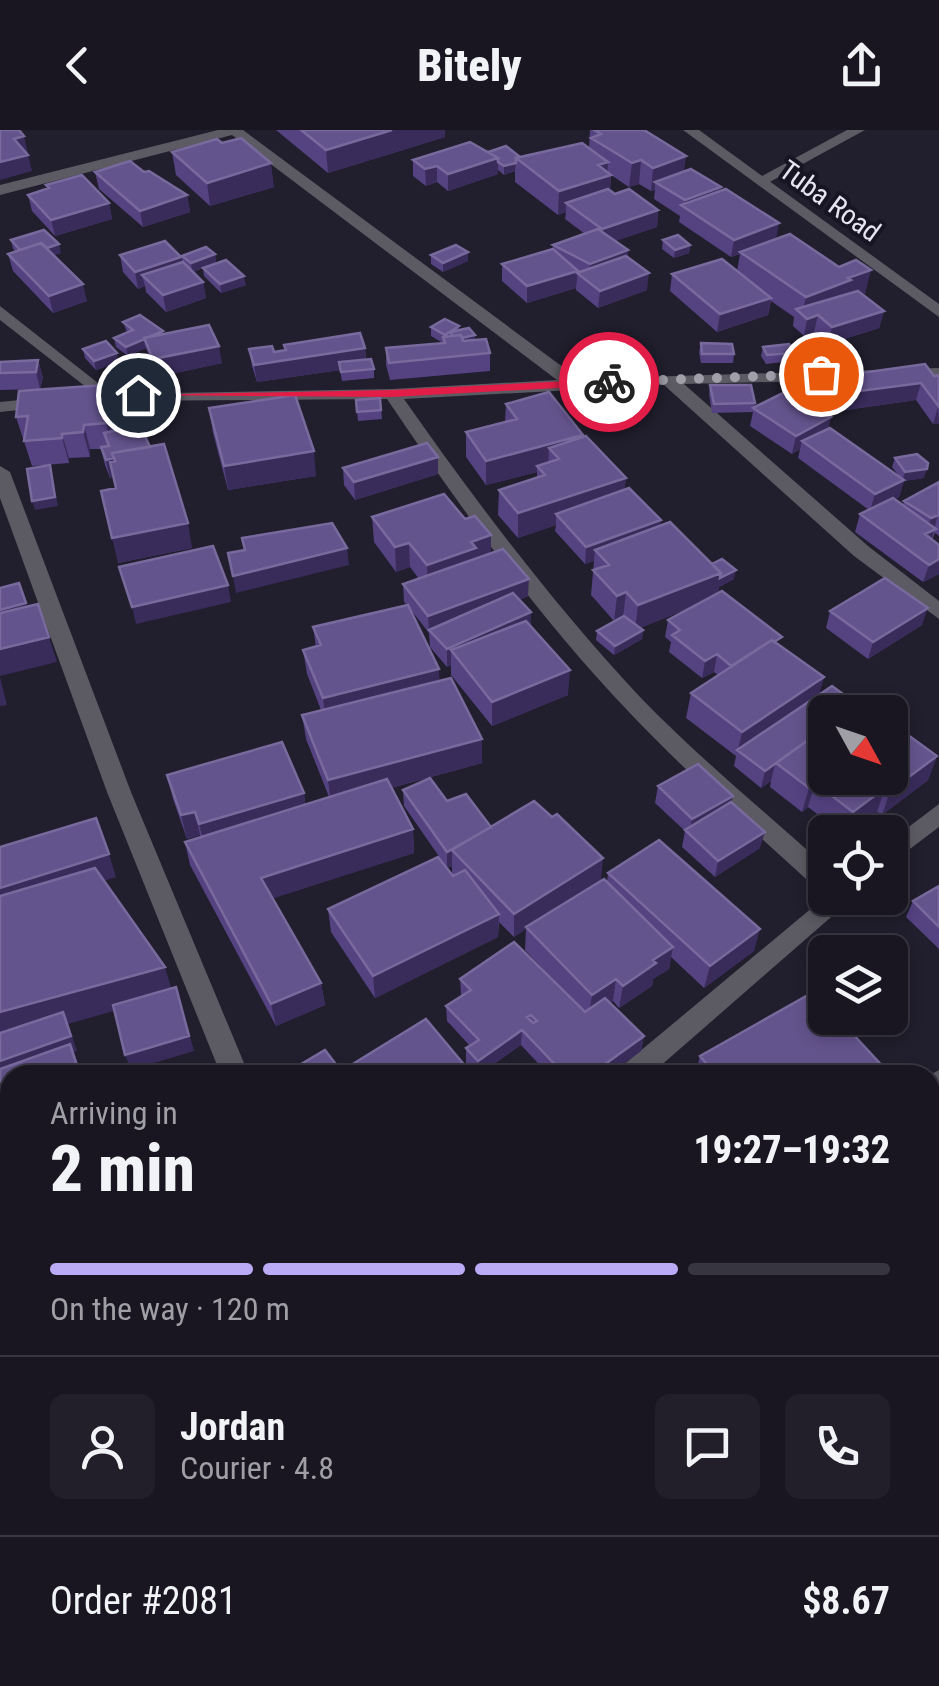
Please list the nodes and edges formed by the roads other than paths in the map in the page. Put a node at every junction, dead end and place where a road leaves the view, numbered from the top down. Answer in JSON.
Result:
{"nodes":[{"id":1,"x":234,"y":130,"type":"edge"},
{"id":2,"x":690,"y":130,"type":"edge"},
{"id":3,"x":858,"y":130,"type":"edge"},
{"id":4,"x":761,"y":181,"type":"junction"},
{"id":5,"x":0,"y":190,"type":"edge"},
{"id":6,"x":0,"y":311,"type":"edge"},
{"id":7,"x":939,"y":312,"type":"edge"},
{"id":8,"x":939,"y":373,"type":"edge"},
{"id":9,"x":669,"y":380,"type":"junction"},
{"id":10,"x":573,"y":383,"type":"junction"},
{"id":11,"x":392,"y":394,"type":"junction"},
{"id":12,"x":104,"y":396,"type":"junction"},
{"id":13,"x":0,"y":408,"type":"edge"},
{"id":14,"x":0,"y":472,"type":"edge"},
{"id":15,"x":939,"y":612,"type":"edge"},
{"id":16,"x":939,"y":813,"type":"edge"},
{"id":17,"x":908,"y":840,"type":"edge"},
{"id":18,"x":808,"y":865,"type":"edge"},
{"id":19,"x":821,"y":915,"type":"edge"},
{"id":20,"x":231,"y":1065,"type":"edge"},
{"id":21,"x":644,"y":1065,"type":"edge"}],
"edges":[{"from":1,"to":5,"type":"street"},
{"from":1,"to":10,"type":"street"},
{"from":2,"to":4,"type":"street","name":"Tuba Road"},
{"from":3,"to":4,"type":"street"},
{"from":4,"to":7,"type":"street","name":"Tuba Road"},
{"from":6,"to":12,"type":"street"},
{"from":8,"to":9,"type":"street"},
{"from":9,"to":10,"type":"street"},
{"from":9,"to":15,"type":"street"},
{"from":10,"to":11,"type":"street"},
{"from":11,"to":12,"type":"street"},
{"from":11,"to":18,"type":"street"},
{"from":12,"to":13,"type":"street"},
{"from":14,"to":20,"type":"street"},
{"from":16,"to":17,"type":"street"},
{"from":19,"to":21,"type":"street"}]}
